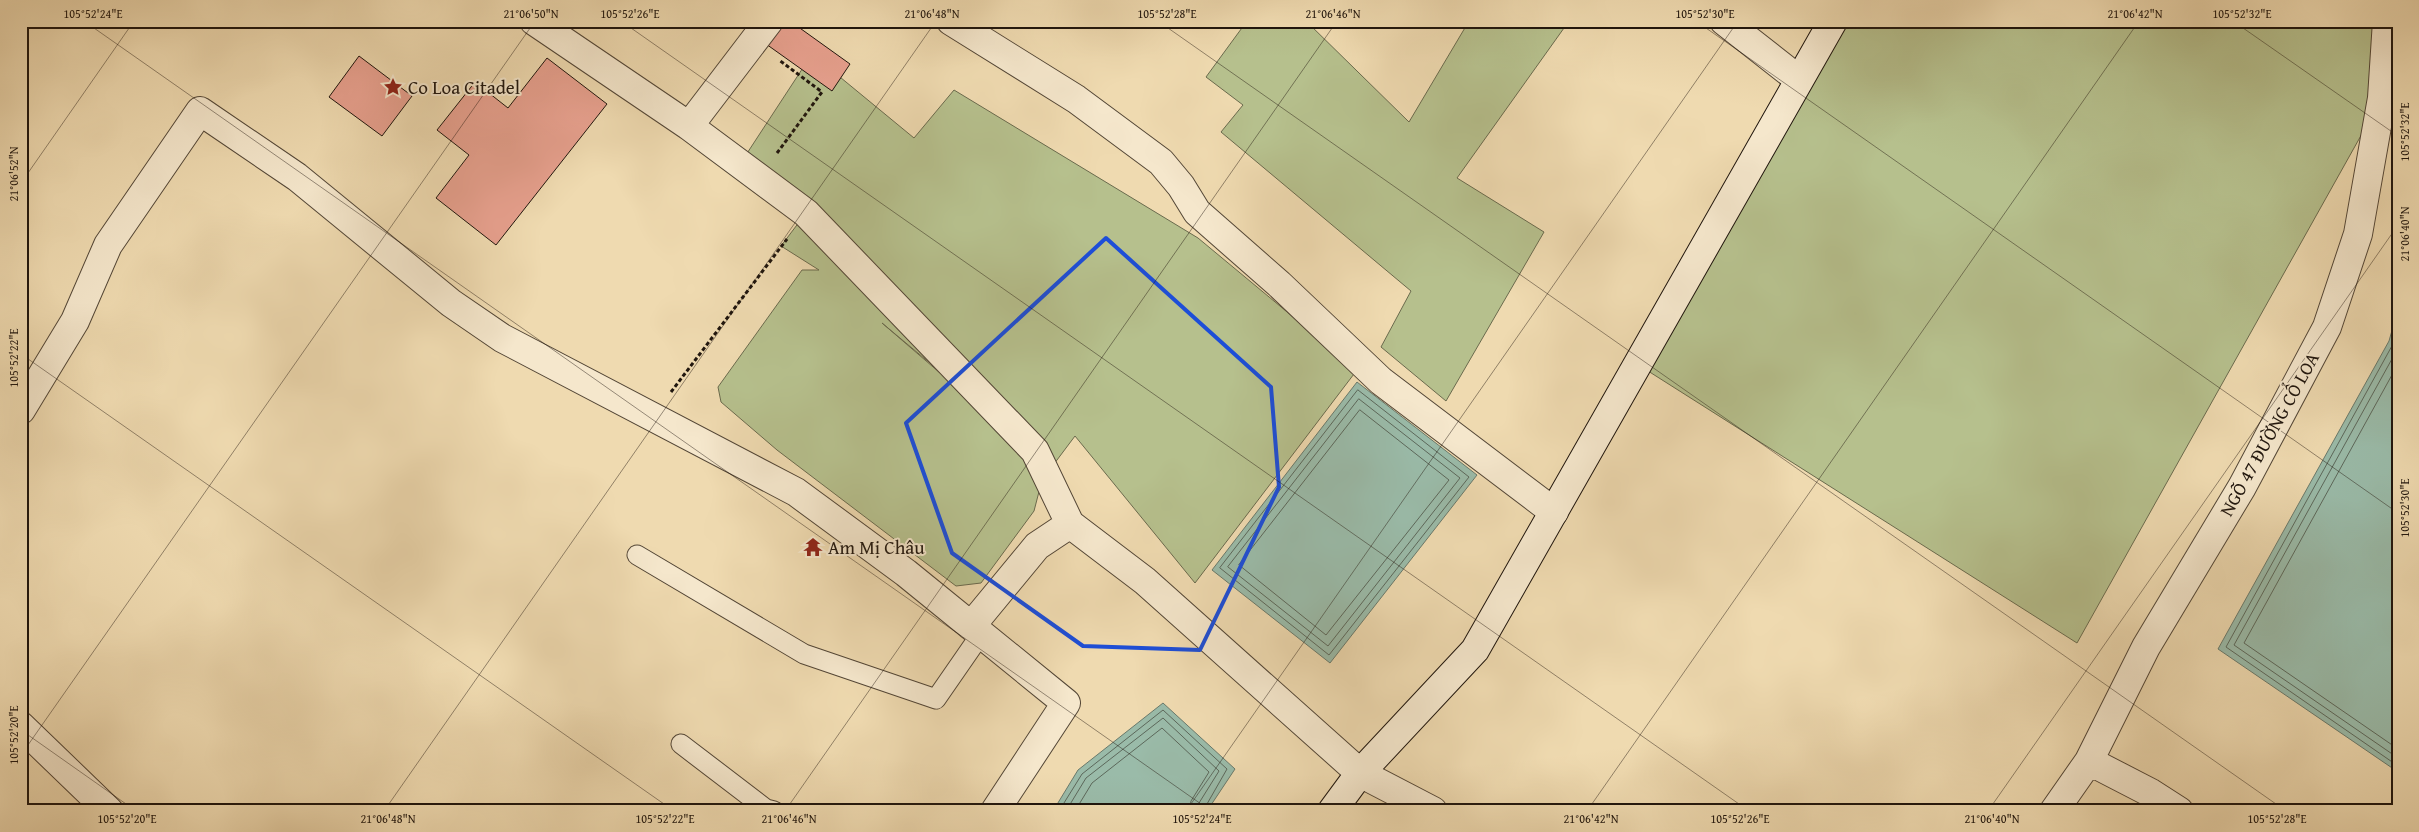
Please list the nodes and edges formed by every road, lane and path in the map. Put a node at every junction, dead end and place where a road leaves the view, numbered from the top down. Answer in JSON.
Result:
{"nodes":[{"id":1,"x":534,"y":21,"type":"edge"},
{"id":2,"x":769,"y":21,"type":"edge"},
{"id":3,"x":951,"y":21,"type":"edge"},
{"id":4,"x":1724,"y":21,"type":"edge"},
{"id":5,"x":1833,"y":21,"type":"edge"},
{"id":6,"x":2386,"y":21,"type":"edge"},
{"id":7,"x":772,"y":55,"type":"dead end"},
{"id":8,"x":1798,"y":79,"type":"junction"},
{"id":9,"x":689,"y":126,"type":"junction"},
{"id":10,"x":759,"y":178,"type":"junction"},
{"id":11,"x":806,"y":212,"type":"junction"},
{"id":12,"x":21,"y":410,"type":"edge"},
{"id":13,"x":652,"y":417,"type":"junction"},
{"id":14,"x":1554,"y":512,"type":"junction"},
{"id":15,"x":1070,"y":524,"type":"junction"},
{"id":16,"x":637,"y":555,"type":"dead end"},
{"id":17,"x":976,"y":630,"type":"junction"},
{"id":18,"x":21,"y":726,"type":"edge"},
{"id":19,"x":681,"y":744,"type":"dead end"},
{"id":20,"x":2089,"y":761,"type":"junction"},
{"id":21,"x":1360,"y":774,"type":"junction"},
{"id":22,"x":109,"y":811,"type":"edge"},
{"id":23,"x":774,"y":811,"type":"edge"},
{"id":24,"x":995,"y":811,"type":"edge"},
{"id":25,"x":1332,"y":811,"type":"edge"},
{"id":26,"x":1434,"y":811,"type":"edge"},
{"id":27,"x":2054,"y":811,"type":"edge"},
{"id":28,"x":2179,"y":811,"type":"edge"}],
"edges":[{"from":1,"to":9,"type":"street"},
{"from":2,"to":9,"type":"street"},
{"from":3,"to":14,"type":"street"},
{"from":4,"to":8,"type":"street"},
{"from":5,"to":8,"type":"street"},
{"from":6,"to":20,"type":"street","name":"NGÕ 47 ĐƯỜNG CỔ LOA"},
{"from":7,"to":10,"type":"path"},
{"from":8,"to":14,"type":"street"},
{"from":9,"to":10,"type":"street"},
{"from":10,"to":11,"type":"street"},
{"from":11,"to":13,"type":"path"},
{"from":11,"to":15,"type":"street"},
{"from":12,"to":13,"type":"street"},
{"from":13,"to":17,"type":"street"},
{"from":14,"to":21,"type":"street"},
{"from":15,"to":17,"type":"street"},
{"from":15,"to":21,"type":"street"},
{"from":16,"to":17,"type":"lane"},
{"from":17,"to":24,"type":"street"},
{"from":18,"to":22,"type":"street"},
{"from":19,"to":23,"type":"lane"},
{"from":20,"to":27,"type":"street","name":"NGÕ 47 ĐƯỜNG CỔ LOA"},
{"from":20,"to":28,"type":"street"},
{"from":21,"to":25,"type":"street"},
{"from":21,"to":26,"type":"street"}]}
